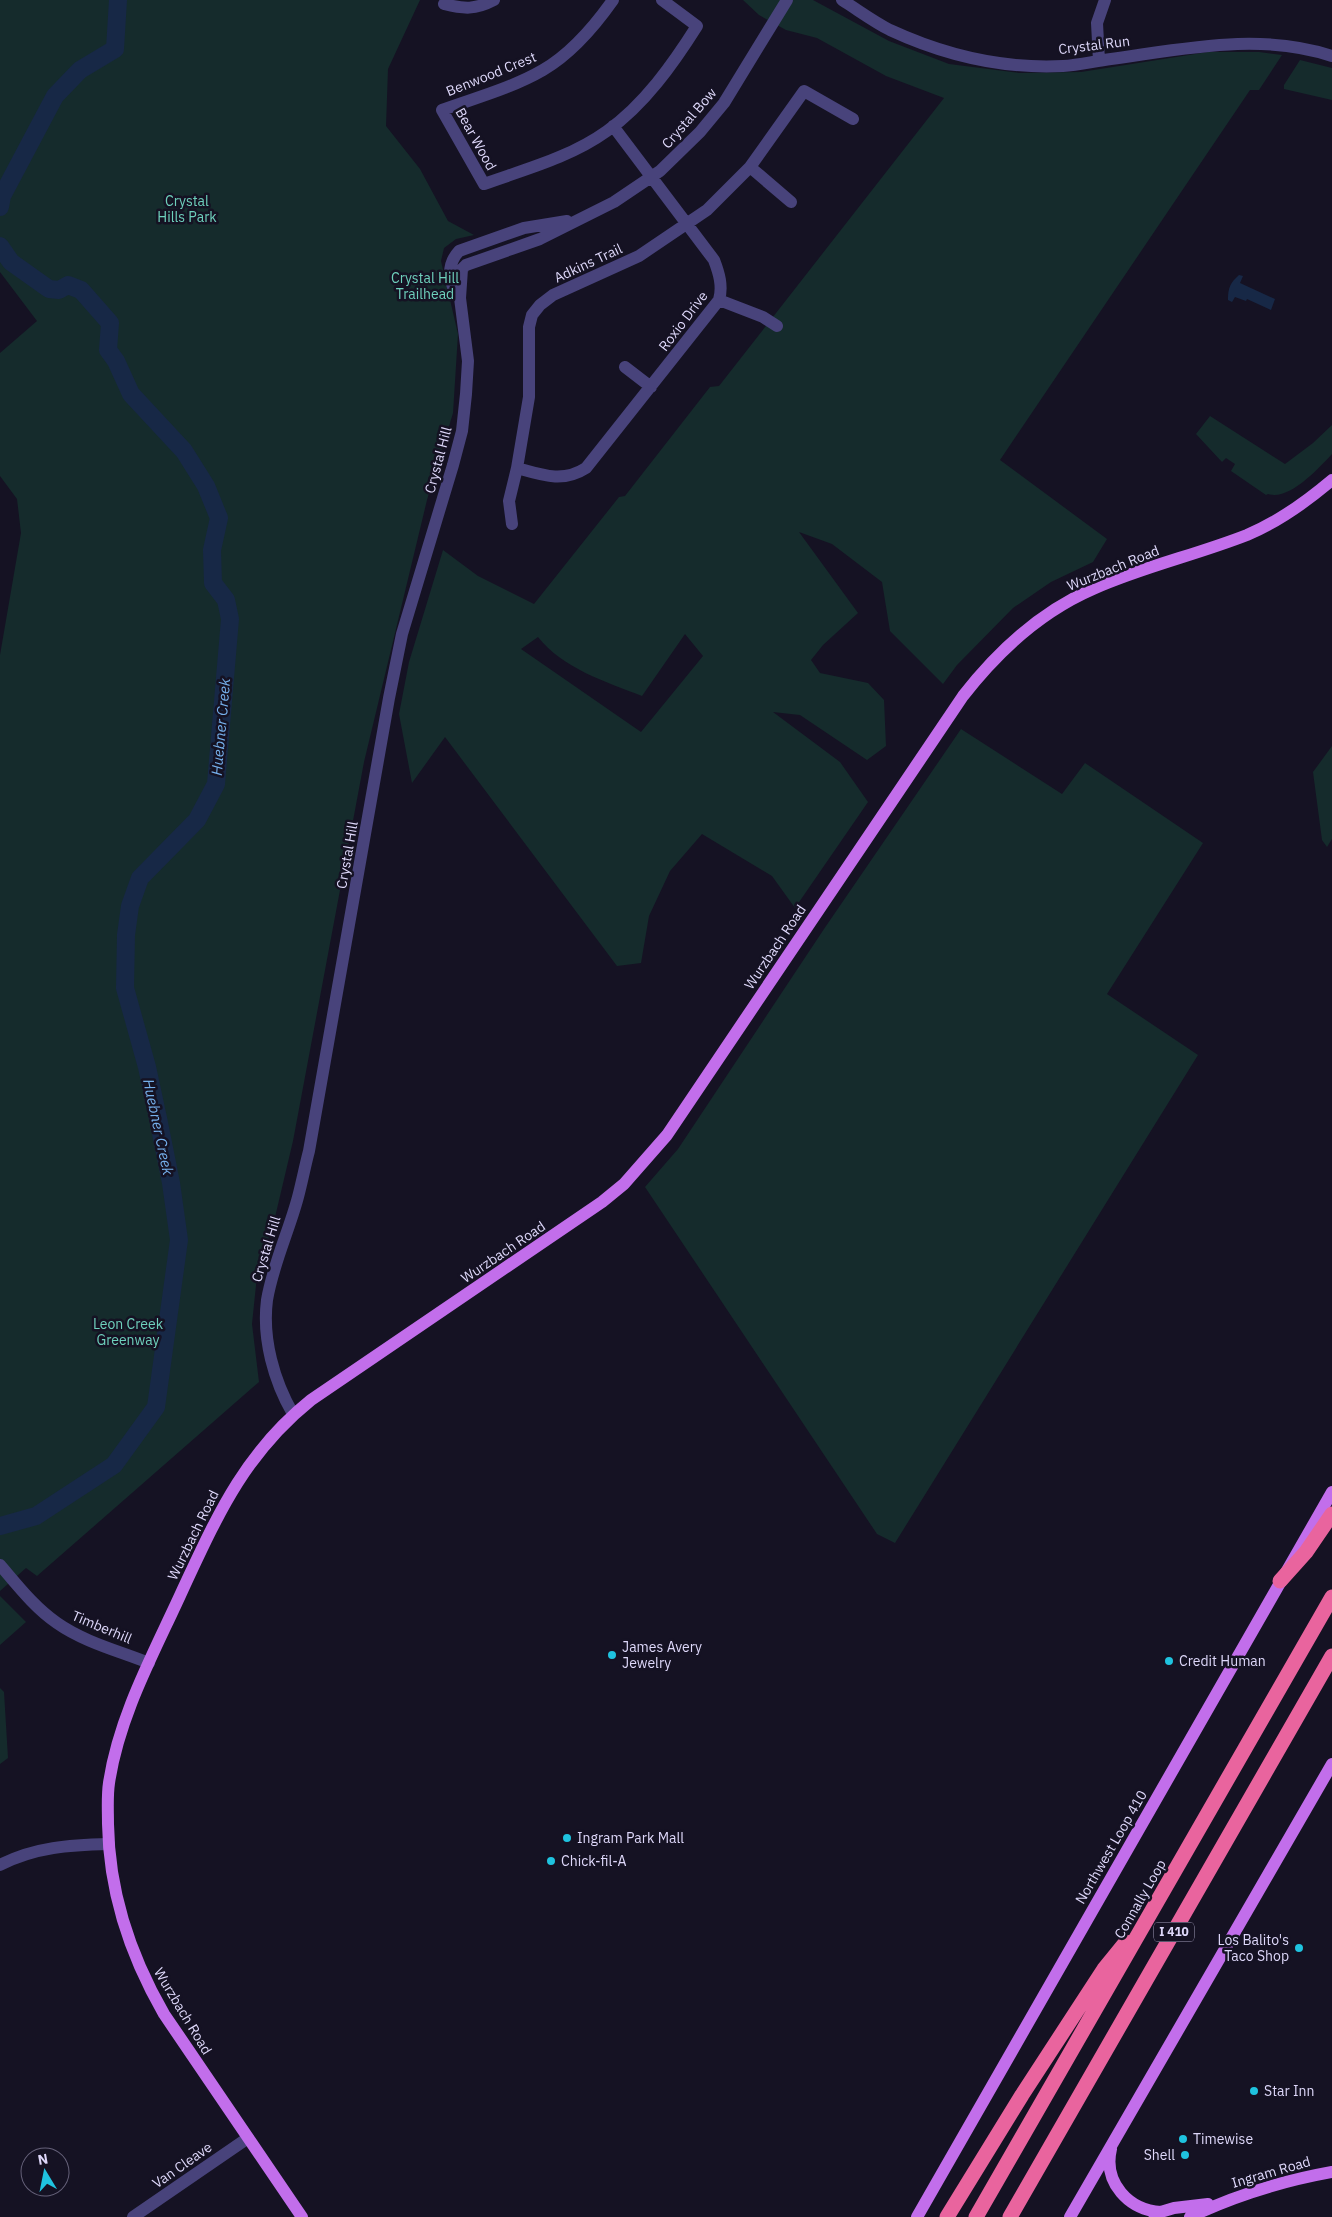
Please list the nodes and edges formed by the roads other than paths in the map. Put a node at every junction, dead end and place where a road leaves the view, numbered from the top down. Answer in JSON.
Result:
{"nodes":[{"id":1,"x":494,"y":0,"type":"edge"},
{"id":2,"x":613,"y":0,"type":"edge"},
{"id":3,"x":662,"y":0,"type":"edge"},
{"id":4,"x":787,"y":0,"type":"edge"},
{"id":5,"x":842,"y":0,"type":"edge"},
{"id":6,"x":1104,"y":0,"type":"edge"},
{"id":7,"x":444,"y":4,"type":"dead end"},
{"id":8,"x":1332,"y":56,"type":"edge"},
{"id":9,"x":1099,"y":61,"type":"junction"},
{"id":10,"x":442,"y":110,"type":"joint"},
{"id":11,"x":853,"y":119,"type":"dead end"},
{"id":12,"x":613,"y":126,"type":"junction"},
{"id":13,"x":750,"y":168,"type":"junction"},
{"id":14,"x":650,"y":178,"type":"junction"},
{"id":15,"x":791,"y":202,"type":"dead end"},
{"id":16,"x":578,"y":220,"type":"junction"},
{"id":17,"x":688,"y":224,"type":"junction"},
{"id":18,"x":463,"y":248,"type":"joint"},
{"id":19,"x":466,"y":265,"type":"joint"},
{"id":20,"x":460,"y":298,"type":"junction"},
{"id":21,"x":719,"y":300,"type":"junction"},
{"id":22,"x":777,"y":326,"type":"dead end"},
{"id":23,"x":625,"y":367,"type":"dead end"},
{"id":24,"x":651,"y":387,"type":"junction"},
{"id":25,"x":517,"y":468,"type":"junction"},
{"id":26,"x":1332,"y":480,"type":"edge"},
{"id":27,"x":512,"y":524,"type":"dead end"},
{"id":28,"x":293,"y":1414,"type":"junction"},
{"id":29,"x":1332,"y":1492,"type":"edge"},
{"id":30,"x":1332,"y":1514,"type":"edge"},
{"id":31,"x":2,"y":1568,"type":"edge"},
{"id":32,"x":1280,"y":1581,"type":"junction"},
{"id":33,"x":1332,"y":1597,"type":"edge"},
{"id":34,"x":1332,"y":1656,"type":"edge"},
{"id":35,"x":150,"y":1663,"type":"junction"},
{"id":36,"x":1332,"y":1764,"type":"edge"},
{"id":37,"x":108,"y":1844,"type":"junction"},
{"id":38,"x":0,"y":1865,"type":"edge"},
{"id":39,"x":1156,"y":1903,"type":"junction"},
{"id":40,"x":248,"y":2138,"type":"junction"},
{"id":41,"x":1114,"y":2142,"type":"junction"},
{"id":42,"x":1332,"y":2172,"type":"edge"},
{"id":43,"x":1084,"y":2193,"type":"junction"},
{"id":44,"x":1219,"y":2203,"type":"junction"},
{"id":45,"x":924,"y":2204,"type":"junction"},
{"id":46,"x":1161,"y":2212,"type":"junction"},
{"id":47,"x":1013,"y":2213,"type":"edge"},
{"id":48,"x":133,"y":2217,"type":"edge"},
{"id":49,"x":302,"y":2217,"type":"edge"},
{"id":50,"x":917,"y":2217,"type":"edge"},
{"id":51,"x":922,"y":2217,"type":"edge"},
{"id":52,"x":947,"y":2217,"type":"edge"},
{"id":53,"x":976,"y":2217,"type":"edge"},
{"id":54,"x":1060,"y":2217,"type":"edge"},
{"id":55,"x":1070,"y":2217,"type":"edge"},
{"id":56,"x":1142,"y":2217,"type":"edge"},
{"id":57,"x":1190,"y":2217,"type":"edge"}],
"edges":[{"from":1,"to":7,"type":"street"},
{"from":2,"to":10,"type":"street","name":"Benwood Crest"},
{"from":3,"to":12,"type":"street"},
{"from":4,"to":14,"type":"street","name":"Crystal Bow"},
{"from":5,"to":9,"type":"street","name":"Crystal Run"},
{"from":6,"to":9,"type":"street"},
{"from":8,"to":9,"type":"street","name":"Crystal Run"},
{"from":10,"to":12,"type":"street","name":"Bear Wood"},
{"from":11,"to":13,"type":"street","name":"Adkins Trail"},
{"from":12,"to":14,"type":"street","name":"Roxio Drive"},
{"from":13,"to":15,"type":"street"},
{"from":13,"to":17,"type":"street","name":"Adkins Trail"},
{"from":14,"to":16,"type":"street","name":"Crystal Bow"},
{"from":14,"to":17,"type":"street","name":"Roxio Drive"},
{"from":16,"to":18,"type":"street","name":"Crystal Bow"},
{"from":16,"to":19,"type":"street","name":"Crystal Bow"},
{"from":17,"to":21,"type":"street","name":"Roxio Drive"},
{"from":17,"to":25,"type":"street","name":"Adkins Trail"},
{"from":18,"to":20,"type":"street","name":"Crystal Hill"},
{"from":19,"to":20,"type":"street","name":"Crystal Hill"},
{"from":20,"to":28,"type":"street","name":"Crystal Hill"},
{"from":21,"to":22,"type":"street"},
{"from":21,"to":24,"type":"street","name":"Roxio Drive"},
{"from":23,"to":24,"type":"street"},
{"from":24,"to":25,"type":"street","name":"Roxio Drive"},
{"from":25,"to":27,"type":"street","name":"Adkins Trail"},
{"from":26,"to":28,"type":"main road","name":"Wurzbach Road"},
{"from":28,"to":35,"type":"main road","name":"Wurzbach Road"},
{"from":29,"to":32,"type":"main road","name":"Northwest Loop 410"},
{"from":30,"to":32,"type":"highway"},
{"from":31,"to":35,"type":"street","name":"Timberhill"},
{"from":32,"to":45,"type":"main road","name":"Northwest Loop 410"},
{"from":33,"to":39,"type":"highway","name":"Connally Loop","number":"I 410"},
{"from":34,"to":47,"type":"highway","number":"I 410"},
{"from":35,"to":37,"type":"main road","name":"Wurzbach Road"},
{"from":36,"to":41,"type":"main road"},
{"from":37,"to":38,"type":"street"},
{"from":37,"to":40,"type":"main road","name":"Wurzbach Road"},
{"from":39,"to":52,"type":"highway"},
{"from":39,"to":53,"type":"highway","name":"Connally Loop","number":"I 410"},
{"from":40,"to":48,"type":"street","name":"Van Cleave"},
{"from":40,"to":49,"type":"main road","name":"Wurzbach Road"},
{"from":41,"to":43,"type":"main road"},
{"from":41,"to":46,"type":"main road"},
{"from":42,"to":44,"type":"main road","name":"Ingram Road"},
{"from":43,"to":54,"type":"main road"},
{"from":43,"to":55,"type":"main road"},
{"from":44,"to":46,"type":"main road","name":"Ingram Road"},
{"from":44,"to":57,"type":"main road","name":"Ingram Road"},
{"from":45,"to":50,"type":"main road","name":"Northwest Loop 410"},
{"from":45,"to":51,"type":"main road"},
{"from":46,"to":56,"type":"main road","name":"Ingram Road"}]}
